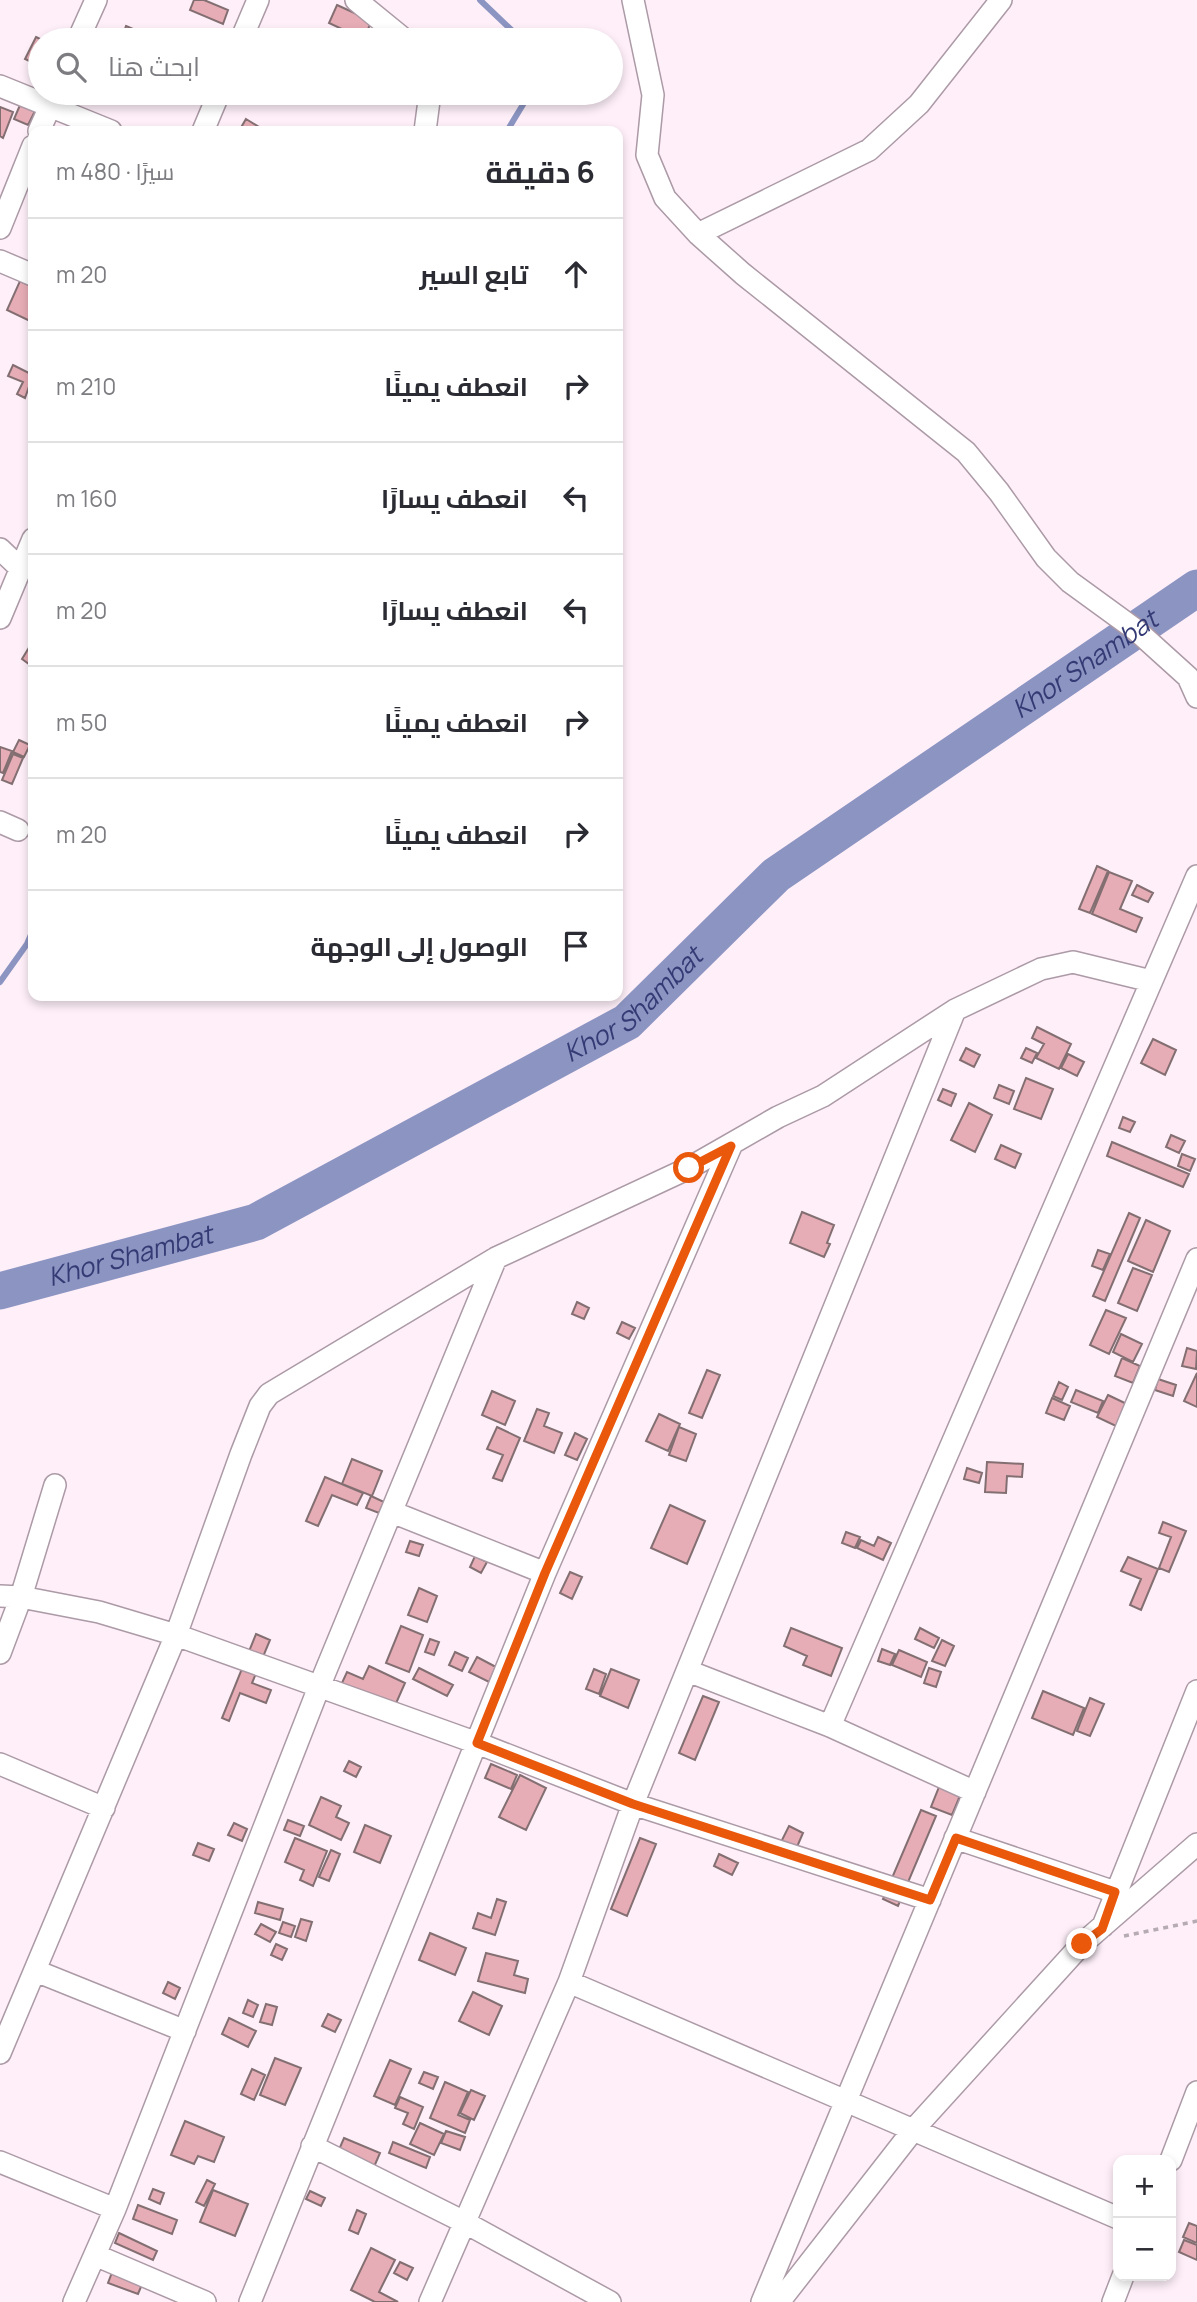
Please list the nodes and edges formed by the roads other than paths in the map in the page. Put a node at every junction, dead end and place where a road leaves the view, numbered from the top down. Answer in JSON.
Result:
{"nodes":[{"id":1,"x":96,"y":0,"type":"edge"},
{"id":2,"x":258,"y":0,"type":"edge"},
{"id":3,"x":356,"y":0,"type":"edge"},
{"id":4,"x":633,"y":0,"type":"edge"},
{"id":5,"x":1001,"y":0,"type":"edge"},
{"id":6,"x":83,"y":28,"type":"edge"},
{"id":7,"x":246,"y":28,"type":"edge"},
{"id":8,"x":390,"y":28,"type":"edge"},
{"id":9,"x":0,"y":86,"type":"edge"},
{"id":10,"x":28,"y":93,"type":"edge"},
{"id":11,"x":51,"y":105,"type":"edge"},
{"id":12,"x":62,"y":105,"type":"edge"},
{"id":13,"x":214,"y":105,"type":"edge"},
{"id":14,"x":428,"y":105,"type":"edge"},
{"id":15,"x":42,"y":126,"type":"edge"},
{"id":16,"x":102,"y":126,"type":"edge"},
{"id":17,"x":205,"y":126,"type":"edge"},
{"id":18,"x":426,"y":126,"type":"edge"},
{"id":19,"x":28,"y":158,"type":"edge"},
{"id":20,"x":1,"y":223,"type":"edge"},
{"id":21,"x":698,"y":234,"type":"junction"},
{"id":22,"x":0,"y":261,"type":"edge"},
{"id":23,"x":28,"y":273,"type":"edge"},
{"id":24,"x":0,"y":549,"type":"edge"},
{"id":25,"x":28,"y":552,"type":"edge"},
{"id":26,"x":21,"y":569,"type":"junction"},
{"id":27,"x":0,"y":618,"type":"edge"},
{"id":28,"x":1193,"y":675,"type":"edge"},
{"id":29,"x":1197,"y":697,"type":"edge"},
{"id":30,"x":1197,"y":876,"type":"edge"},
{"id":31,"x":1152,"y":981,"type":"junction"},
{"id":32,"x":955,"y":1010,"type":"junction"},
{"id":33,"x":731,"y":1146,"type":"junction"},
{"id":34,"x":496,"y":1258,"type":"junction"},
{"id":35,"x":1197,"y":1259,"type":"edge"},
{"id":36,"x":55,"y":1485,"type":"dead end"},
{"id":37,"x":392,"y":1512,"type":"junction"},
{"id":38,"x":545,"y":1573,"type":"junction"},
{"id":39,"x":10,"y":1597,"type":"edge"},
{"id":40,"x":176,"y":1635,"type":"junction"},
{"id":41,"x":0,"y":1653,"type":"edge"},
{"id":42,"x":688,"y":1671,"type":"junction"},
{"id":43,"x":319,"y":1687,"type":"junction"},
{"id":44,"x":1197,"y":1690,"type":"edge"},
{"id":45,"x":830,"y":1726,"type":"junction"},
{"id":46,"x":477,"y":1743,"type":"junction"},
{"id":47,"x":0,"y":1764,"type":"edge"},
{"id":48,"x":975,"y":1792,"type":"junction"},
{"id":49,"x":633,"y":1804,"type":"junction"},
{"id":50,"x":104,"y":1808,"type":"junction"},
{"id":51,"x":956,"y":1838,"type":"junction"},
{"id":52,"x":1197,"y":1844,"type":"edge"},
{"id":53,"x":1115,"y":1892,"type":"junction"},
{"id":54,"x":930,"y":1900,"type":"junction"},
{"id":55,"x":1111,"y":1933,"type":"junction"},
{"id":56,"x":36,"y":1970,"type":"junction"},
{"id":57,"x":569,"y":1982,"type":"junction"},
{"id":58,"x":6,"y":2019,"type":"edge"},
{"id":59,"x":186,"y":2031,"type":"junction"},
{"id":60,"x":0,"y":2053,"type":"edge"},
{"id":61,"x":1197,"y":2092,"type":"edge"},
{"id":62,"x":846,"y":2100,"type":"junction"},
{"id":63,"x":914,"y":2129,"type":"junction"},
{"id":64,"x":312,"y":2146,"type":"junction"},
{"id":65,"x":1173,"y":2155,"type":"edge"},
{"id":66,"x":0,"y":2162,"type":"edge"},
{"id":67,"x":115,"y":2209,"type":"junction"},
{"id":68,"x":1113,"y":2216,"type":"edge"},
{"id":69,"x":464,"y":2222,"type":"junction"},
{"id":70,"x":94,"y":2255,"type":"junction"},
{"id":71,"x":1121,"y":2281,"type":"edge"},
{"id":72,"x":598,"y":2299,"type":"edge"},
{"id":73,"x":74,"y":2302,"type":"edge"},
{"id":74,"x":205,"y":2302,"type":"edge"},
{"id":75,"x":250,"y":2302,"type":"edge"},
{"id":76,"x":430,"y":2302,"type":"edge"},
{"id":77,"x":762,"y":2302,"type":"edge"},
{"id":78,"x":779,"y":2302,"type":"edge"},
{"id":79,"x":1113,"y":2302,"type":"edge"}],
"edges":[{"from":1,"to":6,"type":"street"},
{"from":2,"to":7,"type":"street"},
{"from":3,"to":8,"type":"street"},
{"from":4,"to":21,"type":"street"},
{"from":5,"to":21,"type":"street"},
{"from":9,"to":10,"type":"street"},
{"from":11,"to":15,"type":"street"},
{"from":12,"to":16,"type":"street"},
{"from":13,"to":17,"type":"street"},
{"from":14,"to":18,"type":"street"},
{"from":19,"to":20,"type":"street"},
{"from":21,"to":28,"type":"street"},
{"from":22,"to":23,"type":"street"},
{"from":24,"to":26,"type":"street"},
{"from":25,"to":26,"type":"street"},
{"from":26,"to":27,"type":"street"},
{"from":28,"to":29,"type":"street"},
{"from":30,"to":31,"type":"street"},
{"from":31,"to":32,"type":"street"},
{"from":31,"to":45,"type":"street"},
{"from":32,"to":33,"type":"street"},
{"from":32,"to":42,"type":"street"},
{"from":33,"to":34,"type":"street"},
{"from":33,"to":38,"type":"street"},
{"from":34,"to":37,"type":"street"},
{"from":34,"to":40,"type":"street"},
{"from":35,"to":48,"type":"street"},
{"from":36,"to":39,"type":"street"},
{"from":37,"to":38,"type":"street"},
{"from":37,"to":43,"type":"street"},
{"from":38,"to":46,"type":"street"},
{"from":39,"to":40,"type":"street"},
{"from":39,"to":41,"type":"street"},
{"from":40,"to":43,"type":"street"},
{"from":40,"to":50,"type":"street"},
{"from":42,"to":45,"type":"street"},
{"from":42,"to":49,"type":"street"},
{"from":43,"to":46,"type":"street"},
{"from":43,"to":59,"type":"street"},
{"from":44,"to":53,"type":"street"},
{"from":45,"to":48,"type":"street"},
{"from":46,"to":49,"type":"street"},
{"from":46,"to":64,"type":"street"},
{"from":47,"to":50,"type":"street"},
{"from":48,"to":51,"type":"street"},
{"from":49,"to":54,"type":"street"},
{"from":49,"to":57,"type":"street"},
{"from":50,"to":56,"type":"street"},
{"from":51,"to":53,"type":"street"},
{"from":51,"to":54,"type":"street"},
{"from":52,"to":55,"type":"street"},
{"from":53,"to":55,"type":"street"},
{"from":54,"to":62,"type":"street"},
{"from":55,"to":63,"type":"street"},
{"from":56,"to":58,"type":"street"},
{"from":56,"to":59,"type":"street"},
{"from":57,"to":62,"type":"street"},
{"from":57,"to":69,"type":"street"},
{"from":58,"to":60,"type":"street"},
{"from":59,"to":67,"type":"street"},
{"from":61,"to":65,"type":"street"},
{"from":62,"to":63,"type":"street"},
{"from":62,"to":77,"type":"street"},
{"from":63,"to":68,"type":"street"},
{"from":63,"to":78,"type":"street"},
{"from":64,"to":69,"type":"street"},
{"from":64,"to":75,"type":"street"},
{"from":66,"to":67,"type":"street"},
{"from":67,"to":70,"type":"street"},
{"from":69,"to":72,"type":"street"},
{"from":69,"to":76,"type":"street"},
{"from":70,"to":73,"type":"street"},
{"from":70,"to":74,"type":"street"},
{"from":71,"to":79,"type":"street"}]}
